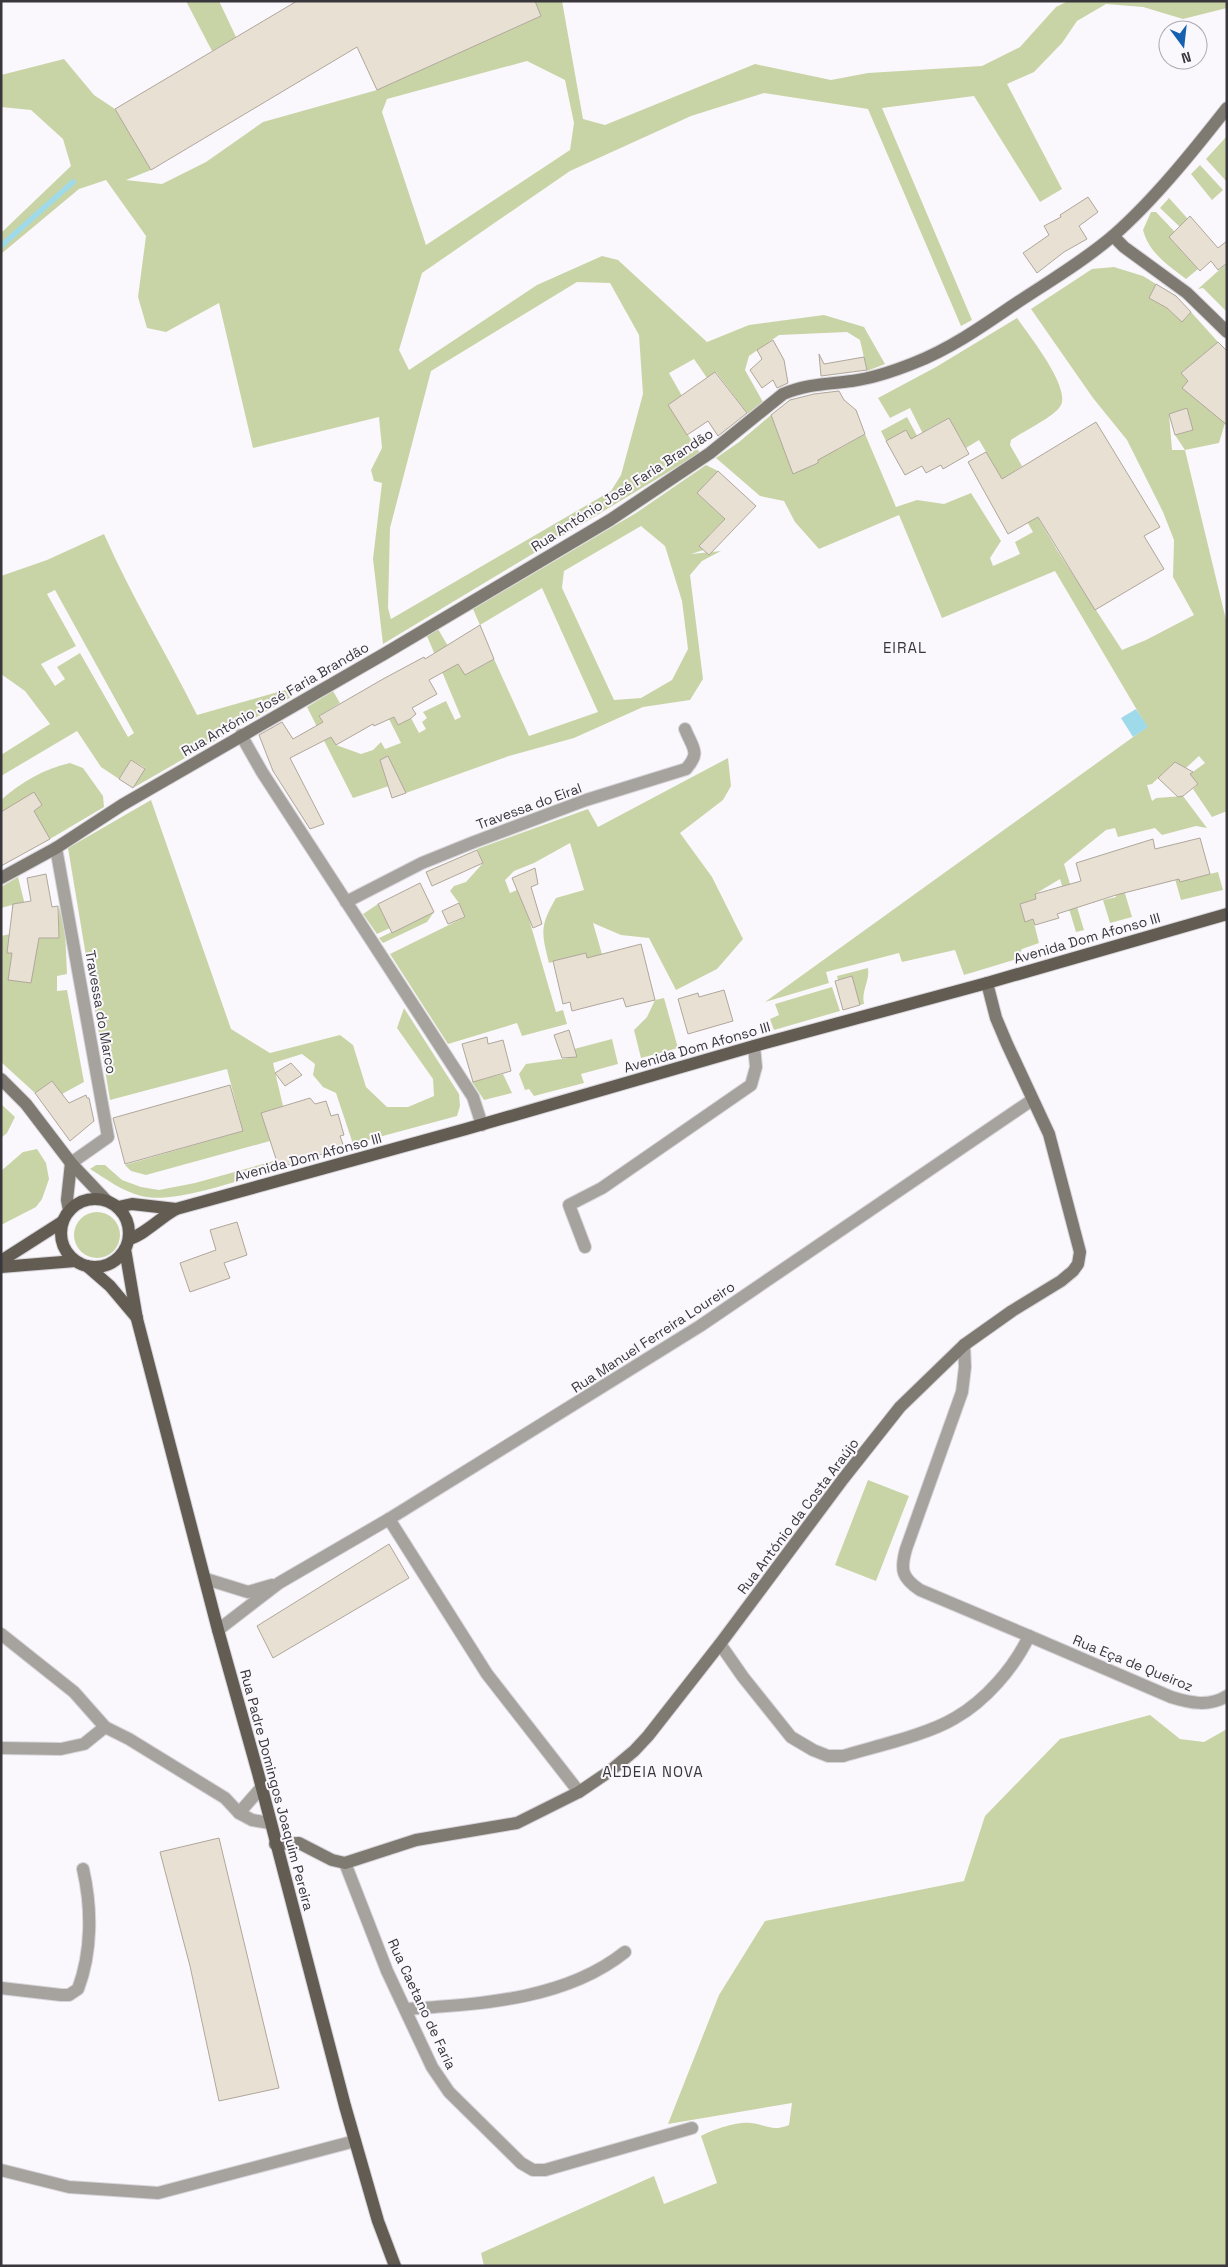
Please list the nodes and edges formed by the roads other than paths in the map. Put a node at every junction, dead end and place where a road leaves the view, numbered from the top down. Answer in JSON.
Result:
{"nodes":[{"id":1,"x":1227,"y":108,"type":"edge"},
{"id":2,"x":1113,"y":236,"type":"junction"},
{"id":3,"x":1227,"y":332,"type":"edge"},
{"id":4,"x":686,"y":729,"type":"dead end"},
{"id":5,"x":242,"y":735,"type":"junction"},
{"id":6,"x":56,"y":848,"type":"junction"},
{"id":7,"x":1,"y":878,"type":"edge"},
{"id":8,"x":346,"y":902,"type":"junction"},
{"id":9,"x":1227,"y":914,"type":"edge"},
{"id":10,"x":987,"y":982,"type":"junction"},
{"id":11,"x":754,"y":1046,"type":"junction"},
{"id":12,"x":1,"y":1079,"type":"edge"},
{"id":13,"x":1032,"y":1100,"type":"junction"},
{"id":14,"x":482,"y":1125,"type":"junction"},
{"id":15,"x":71,"y":1163,"type":"junction"},
{"id":16,"x":112,"y":1204,"type":"junction"},
{"id":17,"x":176,"y":1209,"type":"junction"},
{"id":18,"x":69,"y":1210,"type":"junction"},
{"id":19,"x":62,"y":1222,"type":"junction"},
{"id":20,"x":127,"y":1244,"type":"junction"},
{"id":21,"x":585,"y":1247,"type":"dead end"},
{"id":22,"x":1,"y":1261,"type":"edge"},
{"id":23,"x":81,"y":1263,"type":"junction"},
{"id":24,"x":1,"y":1267,"type":"edge"},
{"id":25,"x":138,"y":1319,"type":"junction"},
{"id":26,"x":964,"y":1345,"type":"junction"},
{"id":27,"x":389,"y":1519,"type":"junction"},
{"id":28,"x":206,"y":1579,"type":"junction"},
{"id":29,"x":279,"y":1583,"type":"junction"},
{"id":30,"x":218,"y":1630,"type":"junction"},
{"id":31,"x":1,"y":1634,"type":"edge"},
{"id":32,"x":1028,"y":1636,"type":"junction"},
{"id":33,"x":720,"y":1644,"type":"junction"},
{"id":34,"x":1227,"y":1696,"type":"edge"},
{"id":35,"x":105,"y":1727,"type":"junction"},
{"id":36,"x":1,"y":1748,"type":"edge"},
{"id":37,"x":261,"y":1788,"type":"junction"},
{"id":38,"x":579,"y":1792,"type":"junction"},
{"id":39,"x":239,"y":1813,"type":"junction"},
{"id":40,"x":270,"y":1823,"type":"junction"},
{"id":41,"x":276,"y":1844,"type":"junction"},
{"id":42,"x":345,"y":1862,"type":"junction"},
{"id":43,"x":83,"y":1869,"type":"dead end"},
{"id":44,"x":625,"y":1952,"type":"dead end"},
{"id":45,"x":1,"y":1988,"type":"edge"},
{"id":46,"x":406,"y":2009,"type":"junction"},
{"id":47,"x":692,"y":2128,"type":"dead end"},
{"id":48,"x":355,"y":2141,"type":"junction"},
{"id":49,"x":1,"y":2170,"type":"edge"},
{"id":50,"x":395,"y":2266,"type":"edge"}],
"edges":[{"from":1,"to":2,"type":"street","name":"Rua António José Faria Brandão"},
{"from":2,"to":3,"type":"street"},
{"from":2,"to":5,"type":"street","name":"Rua António José Faria Brandão"},
{"from":4,"to":8,"type":"street","name":"Travessa do Eiral"},
{"from":5,"to":6,"type":"street","name":"Rua António José Faria Brandão"},
{"from":5,"to":8,"type":"street"},
{"from":6,"to":7,"type":"street","name":"Rua António José Faria Brandão"},
{"from":6,"to":15,"type":"street","name":"Travessa do Marco"},
{"from":8,"to":14,"type":"street"},
{"from":9,"to":10,"type":"main road","name":"Avenida Dom Afonso III"},
{"from":10,"to":11,"type":"main road","name":"Avenida Dom Afonso III"},
{"from":10,"to":13,"type":"street","name":"Rua António da Costa Araújo"},
{"from":11,"to":14,"type":"main road","name":"Avenida Dom Afonso III"},
{"from":11,"to":21,"type":"street"},
{"from":12,"to":15,"type":"street"},
{"from":13,"to":26,"type":"street","name":"Rua António da Costa Araújo"},
{"from":13,"to":27,"type":"street","name":"Rua Manuel Ferreira Loureiro"},
{"from":14,"to":17,"type":"main road","name":"Avenida Dom Afonso III"},
{"from":15,"to":16,"type":"street"},
{"from":15,"to":18,"type":"street"},
{"from":16,"to":17,"type":"main road","name":"Avenida Dom Afonso III"},
{"from":16,"to":18,"type":"main road"},
{"from":16,"to":20,"type":"main road"},
{"from":17,"to":20,"type":"main road","name":"Avenida Dom Afonso III"},
{"from":18,"to":19,"type":"main road"},
{"from":19,"to":22,"type":"main road"},
{"from":19,"to":23,"type":"main road"},
{"from":20,"to":23,"type":"main road"},
{"from":20,"to":25,"type":"main road","name":"Rua Padre Domingos Joaquim Pereira"},
{"from":23,"to":24,"type":"main road"},
{"from":23,"to":25,"type":"main road","name":"Rua Padre Domingos Joaquim Pereira"},
{"from":25,"to":28,"type":"main road","name":"Rua Padre Domingos Joaquim Pereira"},
{"from":26,"to":32,"type":"street","name":"Rua Eça de Queiroz"},
{"from":26,"to":33,"type":"street","name":"Rua António da Costa Araújo"},
{"from":27,"to":29,"type":"street","name":"Rua Manuel Ferreira Loureiro"},
{"from":27,"to":38,"type":"street"},
{"from":28,"to":29,"type":"street","name":"Rua Manuel Ferreira Loureiro"},
{"from":28,"to":30,"type":"main road","name":"Rua Padre Domingos Joaquim Pereira"},
{"from":29,"to":30,"type":"street","name":"Rua Manuel Ferreira Loureiro"},
{"from":30,"to":37,"type":"main road","name":"Rua Padre Domingos Joaquim Pereira"},
{"from":31,"to":35,"type":"street"},
{"from":32,"to":33,"type":"street"},
{"from":32,"to":34,"type":"street","name":"Rua Eça de Queiroz"},
{"from":33,"to":38,"type":"street","name":"Rua António da Costa Araújo"},
{"from":35,"to":36,"type":"street"},
{"from":35,"to":39,"type":"street"},
{"from":37,"to":39,"type":"street"},
{"from":37,"to":40,"type":"main road","name":"Rua Padre Domingos Joaquim Pereira"},
{"from":38,"to":42,"type":"street","name":"Rua António da Costa Araújo"},
{"from":39,"to":40,"type":"street"},
{"from":40,"to":41,"type":"main road","name":"Rua Padre Domingos Joaquim Pereira"},
{"from":41,"to":42,"type":"street"},
{"from":41,"to":48,"type":"main road","name":"Rua Padre Domingos Joaquim Pereira"},
{"from":42,"to":46,"type":"street","name":"Rua Caetano de Faria"},
{"from":43,"to":45,"type":"street"},
{"from":44,"to":46,"type":"street"},
{"from":46,"to":47,"type":"street","name":"Rua Caetano de Faria"},
{"from":48,"to":49,"type":"street"},
{"from":48,"to":50,"type":"main road","name":"Rua Padre Domingos Joaquim Pereira"}]}
